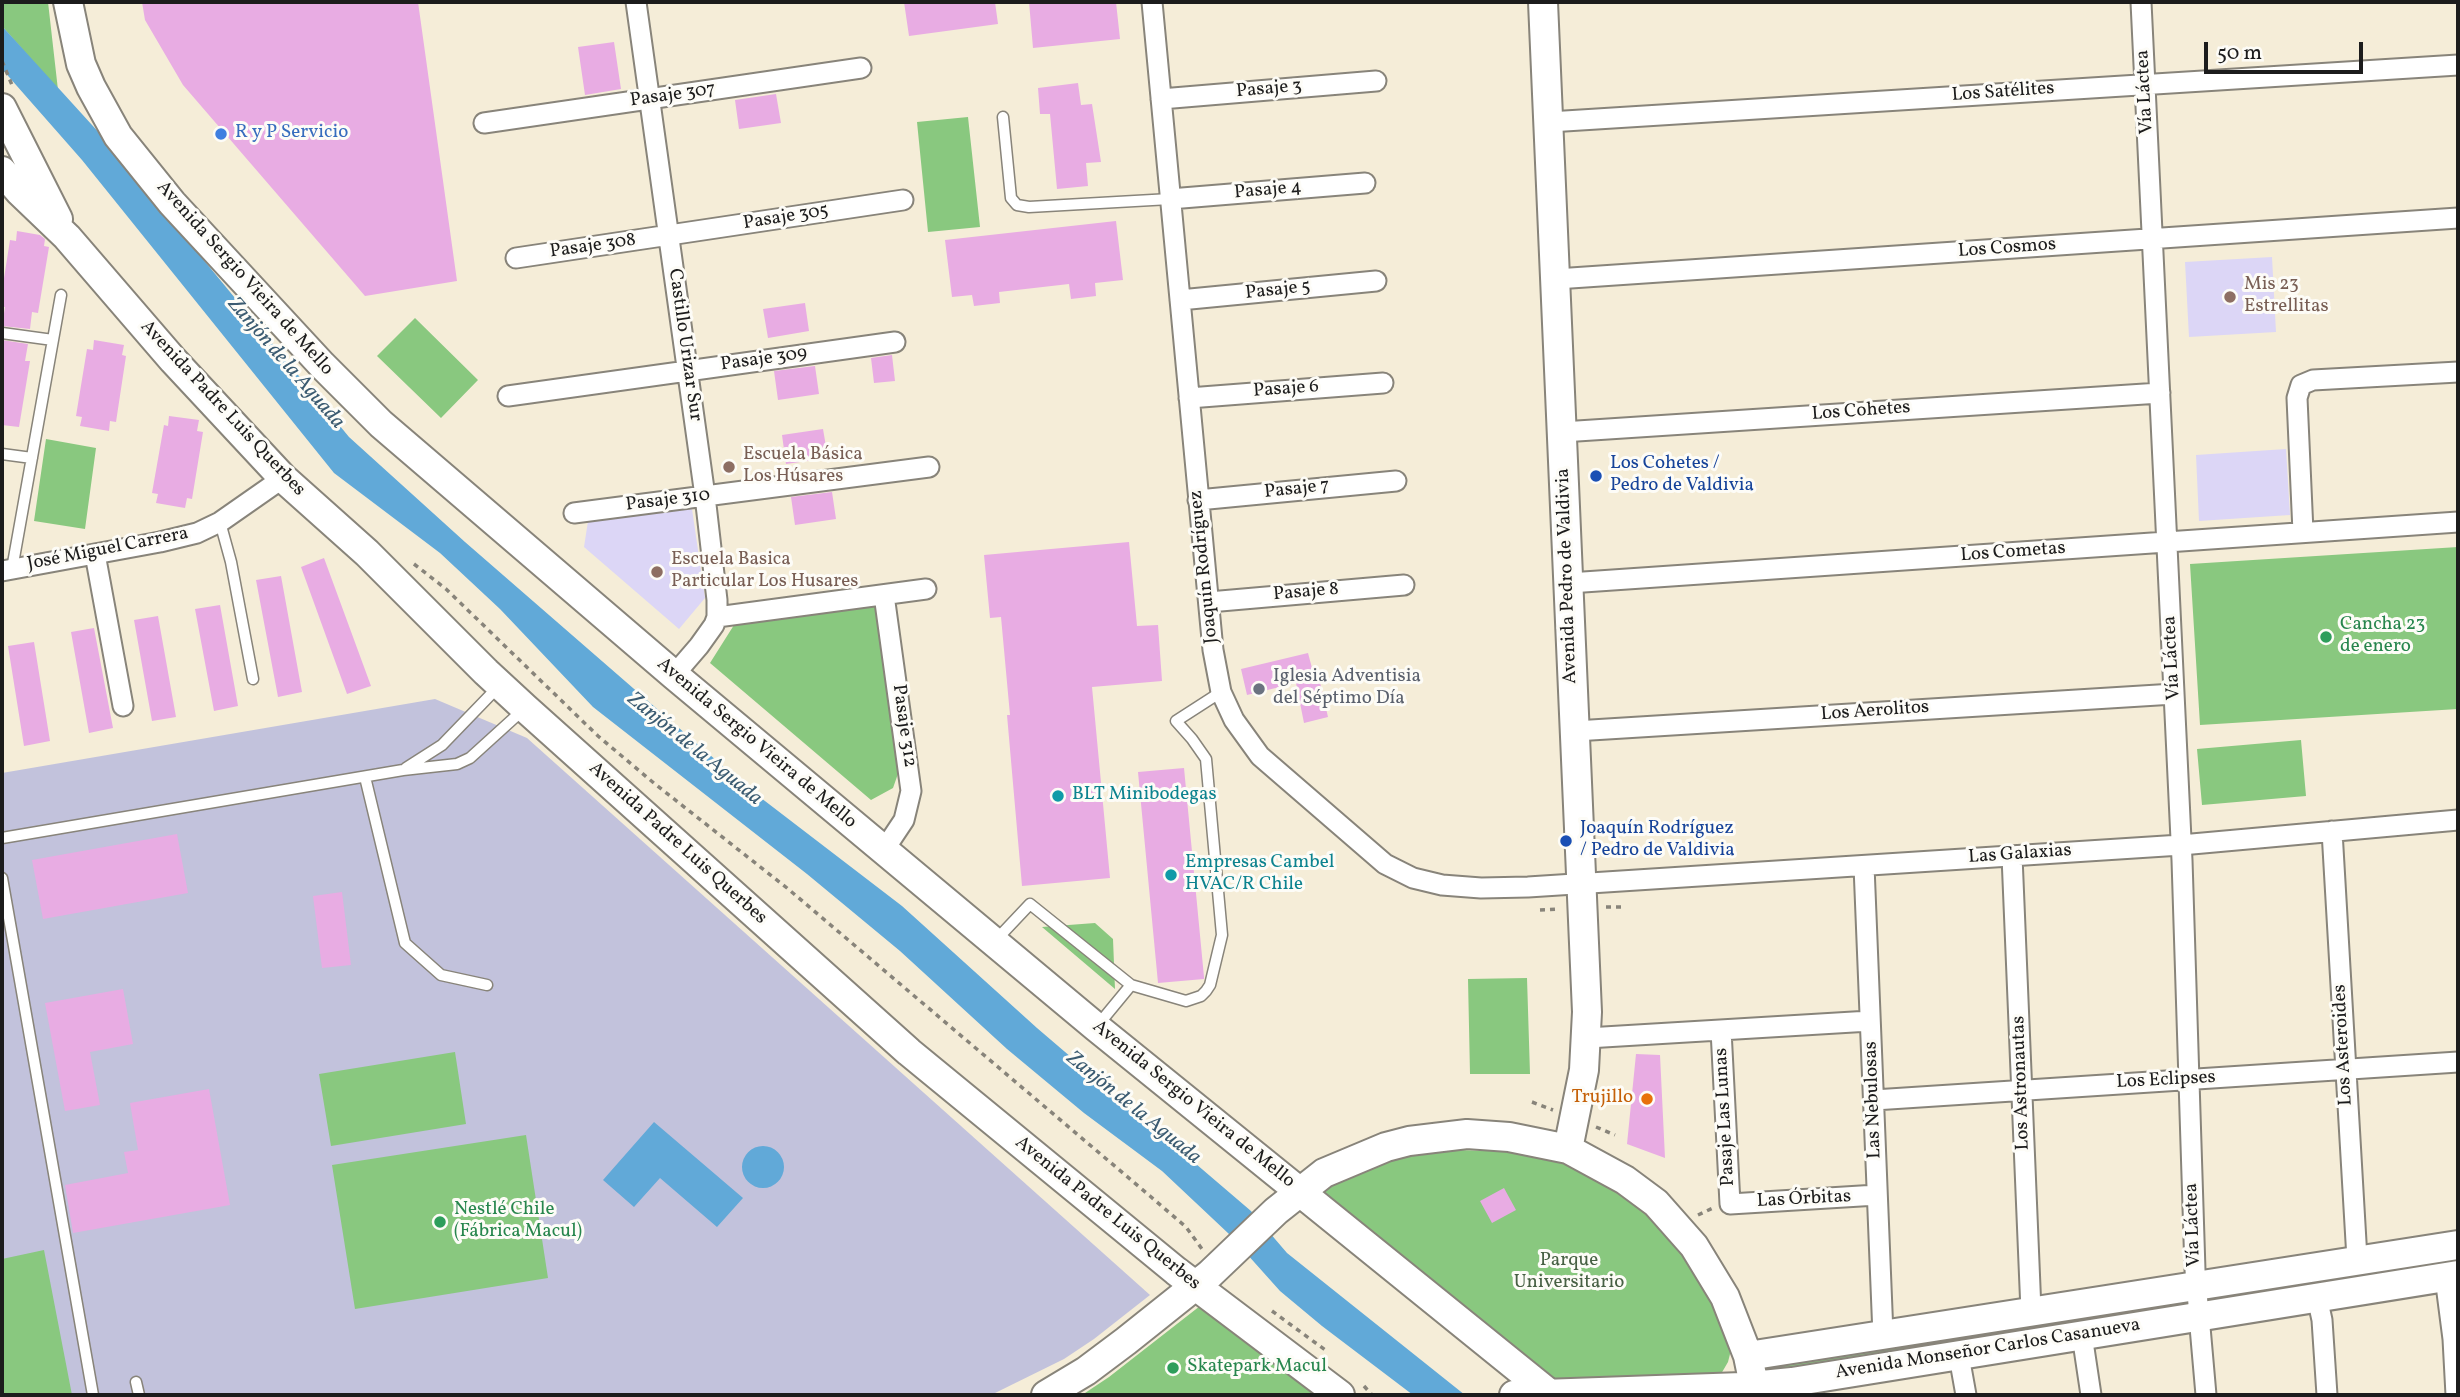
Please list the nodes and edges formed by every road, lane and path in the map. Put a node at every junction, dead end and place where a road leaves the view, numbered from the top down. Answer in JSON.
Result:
{"nodes":[{"id":1,"x":68,"y":2,"type":"edge"},
{"id":2,"x":636,"y":2,"type":"edge"},
{"id":3,"x":1152,"y":2,"type":"edge"},
{"id":4,"x":1543,"y":2,"type":"edge"},
{"id":5,"x":2141,"y":2,"type":"edge"},
{"id":6,"x":2,"y":61,"type":"edge"},
{"id":7,"x":2458,"y":65,"type":"edge"},
{"id":8,"x":861,"y":68,"type":"dead end"},
{"id":9,"x":1376,"y":80,"type":"dead end"},
{"id":10,"x":2146,"y":84,"type":"junction"},
{"id":11,"x":7,"y":98,"type":"edge"},
{"id":12,"x":650,"y":99,"type":"junction"},
{"id":13,"x":1161,"y":99,"type":"junction"},
{"id":14,"x":1003,"y":117,"type":"dead end"},
{"id":15,"x":1549,"y":122,"type":"junction"},
{"id":16,"x":484,"y":123,"type":"dead end"},
{"id":17,"x":2,"y":171,"type":"edge"},
{"id":18,"x":1365,"y":183,"type":"dead end"},
{"id":19,"x":1170,"y":199,"type":"junction"},
{"id":20,"x":903,"y":200,"type":"dead end"},
{"id":21,"x":2458,"y":218,"type":"edge"},
{"id":22,"x":669,"y":236,"type":"junction"},
{"id":23,"x":67,"y":237,"type":"junction"},
{"id":24,"x":2153,"y":240,"type":"junction"},
{"id":25,"x":516,"y":258,"type":"dead end"},
{"id":26,"x":1556,"y":279,"type":"junction"},
{"id":27,"x":1376,"y":281,"type":"dead end"},
{"id":28,"x":61,"y":295,"type":"dead end"},
{"id":29,"x":1180,"y":300,"type":"junction"},
{"id":30,"x":2,"y":333,"type":"edge"},
{"id":31,"x":53,"y":340,"type":"junction"},
{"id":32,"x":895,"y":342,"type":"dead end"},
{"id":33,"x":688,"y":371,"type":"junction"},
{"id":34,"x":2458,"y":372,"type":"edge"},
{"id":35,"x":1383,"y":383,"type":"dead end"},
{"id":36,"x":2160,"y":393,"type":"junction"},
{"id":37,"x":508,"y":396,"type":"dead end"},
{"id":38,"x":1189,"y":398,"type":"junction"},
{"id":39,"x":1562,"y":432,"type":"junction"},
{"id":40,"x":2,"y":454,"type":"edge"},
{"id":41,"x":32,"y":458,"type":"junction"},
{"id":42,"x":929,"y":467,"type":"dead end"},
{"id":43,"x":283,"y":478,"type":"junction"},
{"id":44,"x":1396,"y":481,"type":"dead end"},
{"id":45,"x":705,"y":496,"type":"junction"},
{"id":46,"x":1198,"y":500,"type":"junction"},
{"id":47,"x":574,"y":513,"type":"dead end"},
{"id":48,"x":220,"y":522,"type":"junction"},
{"id":49,"x":2458,"y":522,"type":"edge"},
{"id":50,"x":2303,"y":533,"type":"junction"},
{"id":51,"x":2167,"y":542,"type":"junction"},
{"id":52,"x":95,"y":554,"type":"junction"},
{"id":53,"x":7,"y":570,"type":"edge"},
{"id":54,"x":384,"y":570,"type":"junction"},
{"id":55,"x":1569,"y":583,"type":"junction"},
{"id":56,"x":1404,"y":585,"type":"dead end"},
{"id":57,"x":926,"y":589,"type":"dead end"},
{"id":58,"x":884,"y":595,"type":"junction"},
{"id":59,"x":1209,"y":602,"type":"junction"},
{"id":60,"x":717,"y":617,"type":"junction"},
{"id":61,"x":674,"y":676,"type":"junction"},
{"id":62,"x":253,"y":679,"type":"dead end"},
{"id":63,"x":500,"y":685,"type":"junction"},
{"id":64,"x":1221,"y":692,"type":"junction"},
{"id":65,"x":2174,"y":694,"type":"junction"},
{"id":66,"x":123,"y":706,"type":"dead end"},
{"id":67,"x":525,"y":708,"type":"junction"},
{"id":68,"x":1575,"y":731,"type":"junction"},
{"id":69,"x":402,"y":770,"type":"junction"},
{"id":70,"x":365,"y":777,"type":"junction"},
{"id":71,"x":2458,"y":820,"type":"edge"},
{"id":72,"x":2332,"y":831,"type":"junction"},
{"id":73,"x":2,"y":838,"type":"edge"},
{"id":74,"x":2181,"y":845,"type":"junction"},
{"id":75,"x":884,"y":850,"type":"junction"},
{"id":76,"x":2012,"y":856,"type":"junction"},
{"id":77,"x":1864,"y":866,"type":"junction"},
{"id":78,"x":2,"y":878,"type":"edge"},
{"id":79,"x":1581,"y":884,"type":"junction"},
{"id":80,"x":995,"y":942,"type":"junction"},
{"id":81,"x":487,"y":985,"type":"dead end"},
{"id":82,"x":1131,"y":985,"type":"junction"},
{"id":83,"x":1870,"y":1021,"type":"junction"},
{"id":84,"x":1096,"y":1027,"type":"junction"},
{"id":85,"x":1721,"y":1030,"type":"junction"},
{"id":86,"x":1587,"y":1038,"type":"junction"},
{"id":87,"x":2458,"y":1062,"type":"edge"},
{"id":88,"x":2346,"y":1070,"type":"junction"},
{"id":89,"x":2189,"y":1080,"type":"junction"},
{"id":90,"x":2022,"y":1089,"type":"junction"},
{"id":91,"x":1874,"y":1100,"type":"junction"},
{"id":92,"x":1568,"y":1149,"type":"junction"},
{"id":93,"x":1299,"y":1191,"type":"junction"},
{"id":94,"x":1877,"y":1195,"type":"junction"},
{"id":95,"x":1730,"y":1204,"type":"junction"},
{"id":96,"x":1679,"y":1228,"type":"junction"},
{"id":97,"x":2458,"y":1245,"type":"edge"},
{"id":98,"x":2357,"y":1259,"type":"junction"},
{"id":99,"x":1208,"y":1275,"type":"junction"},
{"id":100,"x":2451,"y":1276,"type":"edge"},
{"id":101,"x":2196,"y":1286,"type":"junction"},
{"id":102,"x":2317,"y":1297,"type":"junction"},
{"id":103,"x":1263,"y":1305,"type":"dead end"},
{"id":104,"x":2031,"y":1311,"type":"junction"},
{"id":105,"x":2200,"y":1315,"type":"junction"},
{"id":106,"x":1883,"y":1335,"type":"junction"},
{"id":107,"x":2082,"y":1335,"type":"junction"},
{"id":108,"x":1748,"y":1356,"type":"junction"},
{"id":109,"x":1959,"y":1356,"type":"junction"},
{"id":110,"x":1333,"y":1357,"type":"dead end"},
{"id":111,"x":136,"y":1382,"type":"dead end"},
{"id":112,"x":1349,"y":1387,"type":"edge"},
{"id":113,"x":1756,"y":1390,"type":"edge"},
{"id":114,"x":1549,"y":1394,"type":"edge"},
{"id":115,"x":93,"y":1395,"type":"edge"},
{"id":116,"x":139,"y":1395,"type":"edge"},
{"id":117,"x":1046,"y":1395,"type":"edge"},
{"id":118,"x":1372,"y":1395,"type":"edge"},
{"id":119,"x":1515,"y":1395,"type":"edge"},
{"id":120,"x":1966,"y":1395,"type":"edge"},
{"id":121,"x":2091,"y":1395,"type":"edge"},
{"id":122,"x":2206,"y":1395,"type":"edge"},
{"id":123,"x":2327,"y":1395,"type":"edge"},
{"id":124,"x":2456,"y":1395,"type":"edge"}],
"edges":[{"from":1,"to":61,"type":"main road","name":"Avenida Sergio Vieira de Mello"},
{"from":2,"to":12,"type":"street","name":"Castillo Urizar Sur"},
{"from":3,"to":13,"type":"street","name":"Joaquín Rodríguez"},
{"from":4,"to":15,"type":"main road","name":"Avenida Pedro de Valdivia"},
{"from":5,"to":10,"type":"street","name":"Vía Láctea"},
{"from":6,"to":11,"type":"path"},
{"from":7,"to":10,"type":"street","name":"Los Satélites"},
{"from":8,"to":12,"type":"street","name":"Pasaje 307"},
{"from":9,"to":13,"type":"street","name":"Pasaje 3"},
{"from":10,"to":15,"type":"street","name":"Los Satélites"},
{"from":10,"to":24,"type":"street","name":"Vía Láctea"},
{"from":11,"to":23,"type":"main road"},
{"from":12,"to":16,"type":"street","name":"Pasaje 307"},
{"from":12,"to":22,"type":"street","name":"Castillo Urizar Sur"},
{"from":13,"to":19,"type":"street","name":"Joaquín Rodríguez"},
{"from":14,"to":19,"type":"lane"},
{"from":15,"to":26,"type":"main road","name":"Avenida Pedro de Valdivia"},
{"from":17,"to":23,"type":"main road"},
{"from":18,"to":19,"type":"street","name":"Pasaje 4"},
{"from":19,"to":29,"type":"street","name":"Joaquín Rodríguez"},
{"from":20,"to":22,"type":"street","name":"Pasaje 305"},
{"from":21,"to":24,"type":"street","name":"Los Cosmos"},
{"from":22,"to":25,"type":"street","name":"Pasaje 308"},
{"from":22,"to":33,"type":"street","name":"Castillo Urizar Sur"},
{"from":23,"to":43,"type":"main road","name":"Avenida Padre Luis Querbes"},
{"from":24,"to":26,"type":"street","name":"Los Cosmos"},
{"from":24,"to":36,"type":"street","name":"Vía Láctea"},
{"from":26,"to":39,"type":"main road","name":"Avenida Pedro de Valdivia"},
{"from":27,"to":29,"type":"street","name":"Pasaje 5"},
{"from":28,"to":31,"type":"lane"},
{"from":29,"to":38,"type":"street","name":"Joaquín Rodríguez"},
{"from":30,"to":31,"type":"lane"},
{"from":31,"to":41,"type":"lane"},
{"from":32,"to":33,"type":"street","name":"Pasaje 309"},
{"from":33,"to":37,"type":"street","name":"Pasaje 309"},
{"from":33,"to":45,"type":"street","name":"Castillo Urizar Sur"},
{"from":34,"to":50,"type":"street"},
{"from":35,"to":38,"type":"street","name":"Pasaje 6"},
{"from":36,"to":39,"type":"street","name":"Los Cohetes"},
{"from":36,"to":51,"type":"street","name":"Vía Láctea"},
{"from":38,"to":46,"type":"street","name":"Joaquín Rodríguez"},
{"from":39,"to":55,"type":"main road","name":"Avenida Pedro de Valdivia"},
{"from":40,"to":41,"type":"lane"},
{"from":41,"to":53,"type":"lane"},
{"from":42,"to":45,"type":"street","name":"Pasaje 310"},
{"from":43,"to":48,"type":"street","name":"José Miguel Carrera"},
{"from":43,"to":54,"type":"main road","name":"Avenida Padre Luis Querbes"},
{"from":44,"to":46,"type":"street","name":"Pasaje 7"},
{"from":45,"to":47,"type":"street","name":"Pasaje 310"},
{"from":45,"to":60,"type":"street","name":"Castillo Urizar Sur"},
{"from":46,"to":59,"type":"street","name":"Joaquín Rodríguez"},
{"from":48,"to":52,"type":"street","name":"José Miguel Carrera"},
{"from":48,"to":62,"type":"lane"},
{"from":49,"to":50,"type":"street","name":"Los Cometas"},
{"from":50,"to":51,"type":"street","name":"Los Cometas"},
{"from":51,"to":55,"type":"street","name":"Los Cometas"},
{"from":51,"to":65,"type":"street","name":"Vía Láctea"},
{"from":52,"to":53,"type":"street","name":"José Miguel Carrera"},
{"from":52,"to":66,"type":"street"},
{"from":54,"to":63,"type":"main road","name":"Avenida Padre Luis Querbes"},
{"from":54,"to":99,"type":"path"},
{"from":55,"to":68,"type":"main road","name":"Avenida Pedro de Valdivia"},
{"from":56,"to":59,"type":"street","name":"Pasaje 8"},
{"from":57,"to":58,"type":"street"},
{"from":58,"to":60,"type":"street"},
{"from":58,"to":75,"type":"street","name":"Pasaje 312"},
{"from":59,"to":64,"type":"street","name":"Joaquín Rodríguez"},
{"from":60,"to":61,"type":"street"},
{"from":61,"to":75,"type":"main road","name":"Avenida Sergio Vieira de Mello"},
{"from":63,"to":67,"type":"main road","name":"Avenida Padre Luis Querbes"},
{"from":63,"to":69,"type":"lane"},
{"from":64,"to":79,"type":"street","name":"Joaquín Rodríguez"},
{"from":64,"to":82,"type":"lane"},
{"from":65,"to":68,"type":"street","name":"Los Aerolitos"},
{"from":65,"to":74,"type":"street","name":"Vía Láctea"},
{"from":67,"to":69,"type":"lane"},
{"from":67,"to":99,"type":"main road","name":"Avenida Padre Luis Querbes"},
{"from":68,"to":79,"type":"main road","name":"Avenida Pedro de Valdivia"},
{"from":69,"to":70,"type":"lane"},
{"from":70,"to":73,"type":"lane"},
{"from":70,"to":81,"type":"lane"},
{"from":71,"to":72,"type":"street","name":"Las Galaxias"},
{"from":72,"to":74,"type":"street","name":"Las Galaxias"},
{"from":72,"to":88,"type":"street","name":"Los Asteroides"},
{"from":74,"to":76,"type":"street","name":"Las Galaxias"},
{"from":74,"to":89,"type":"street","name":"Vía Láctea"},
{"from":75,"to":80,"type":"main road","name":"Avenida Sergio Vieira de Mello"},
{"from":76,"to":77,"type":"street","name":"Las Galaxias"},
{"from":76,"to":90,"type":"street","name":"Los Astronautas"},
{"from":77,"to":79,"type":"street","name":"Las Galaxias"},
{"from":77,"to":83,"type":"street","name":"Las Nebulosas"},
{"from":78,"to":115,"type":"lane"},
{"from":79,"to":86,"type":"main road","name":"Avenida Pedro de Valdivia"},
{"from":80,"to":82,"type":"lane"},
{"from":80,"to":84,"type":"main road","name":"Avenida Sergio Vieira de Mello"},
{"from":82,"to":84,"type":"lane"},
{"from":83,"to":85,"type":"street"},
{"from":83,"to":91,"type":"street","name":"Las Nebulosas"},
{"from":84,"to":93,"type":"main road","name":"Avenida Sergio Vieira de Mello"},
{"from":85,"to":86,"type":"street"},
{"from":85,"to":95,"type":"street","name":"Pasaje Las Lunas"},
{"from":86,"to":92,"type":"main road","name":"Avenida Pedro de Valdivia"},
{"from":87,"to":88,"type":"street","name":"Los Eclipses"},
{"from":88,"to":89,"type":"street","name":"Los Eclipses"},
{"from":88,"to":98,"type":"street","name":"Los Asteroides"},
{"from":89,"to":90,"type":"street","name":"Los Eclipses"},
{"from":89,"to":101,"type":"street","name":"Vía Láctea"},
{"from":90,"to":91,"type":"street","name":"Los Eclipses"},
{"from":90,"to":104,"type":"street","name":"Los Astronautas"},
{"from":91,"to":94,"type":"street","name":"Las Nebulosas"},
{"from":92,"to":93,"type":"main road"},
{"from":92,"to":96,"type":"main road"},
{"from":93,"to":99,"type":"main road"},
{"from":93,"to":114,"type":"main road","name":"Avenida Sergio Vieira de Mello"},
{"from":94,"to":95,"type":"street","name":"Las Órbitas"},
{"from":94,"to":106,"type":"street","name":"Las Nebulosas"},
{"from":95,"to":96,"type":"path"},
{"from":96,"to":108,"type":"main road"},
{"from":97,"to":98,"type":"main road","name":"Avenida Monseñor Carlos Casanueva"},
{"from":98,"to":101,"type":"main road","name":"Avenida Monseñor Carlos Casanueva"},
{"from":99,"to":112,"type":"main road","name":"Avenida Padre Luis Querbes"},
{"from":99,"to":117,"type":"main road"},
{"from":100,"to":102,"type":"main road","name":"Avenida Monseñor Carlos Casanueva"},
{"from":100,"to":124,"type":"street"},
{"from":101,"to":104,"type":"main road","name":"Avenida Monseñor Carlos Casanueva"},
{"from":101,"to":105,"type":"street","name":"Vía Láctea"},
{"from":102,"to":105,"type":"main road","name":"Avenida Monseñor Carlos Casanueva"},
{"from":102,"to":123,"type":"street"},
{"from":103,"to":110,"type":"path"},
{"from":104,"to":106,"type":"main road","name":"Avenida Monseñor Carlos Casanueva"},
{"from":105,"to":107,"type":"main road","name":"Avenida Monseñor Carlos Casanueva"},
{"from":105,"to":122,"type":"street","name":"Vía Láctea"},
{"from":106,"to":108,"type":"main road","name":"Avenida Monseñor Carlos Casanueva"},
{"from":107,"to":109,"type":"main road","name":"Avenida Monseñor Carlos Casanueva"},
{"from":107,"to":121,"type":"street"},
{"from":108,"to":113,"type":"main road"},
{"from":109,"to":113,"type":"main road","name":"Avenida Monseñor Carlos Casanueva"},
{"from":109,"to":120,"type":"street"},
{"from":111,"to":116,"type":"lane"},
{"from":112,"to":118,"type":"path"},
{"from":113,"to":114,"type":"main road","name":"Avenida Monseñor Carlos Casanueva"},
{"from":114,"to":119,"type":"main road","name":"Avenida Monseñor Carlos Casanueva"}]}
